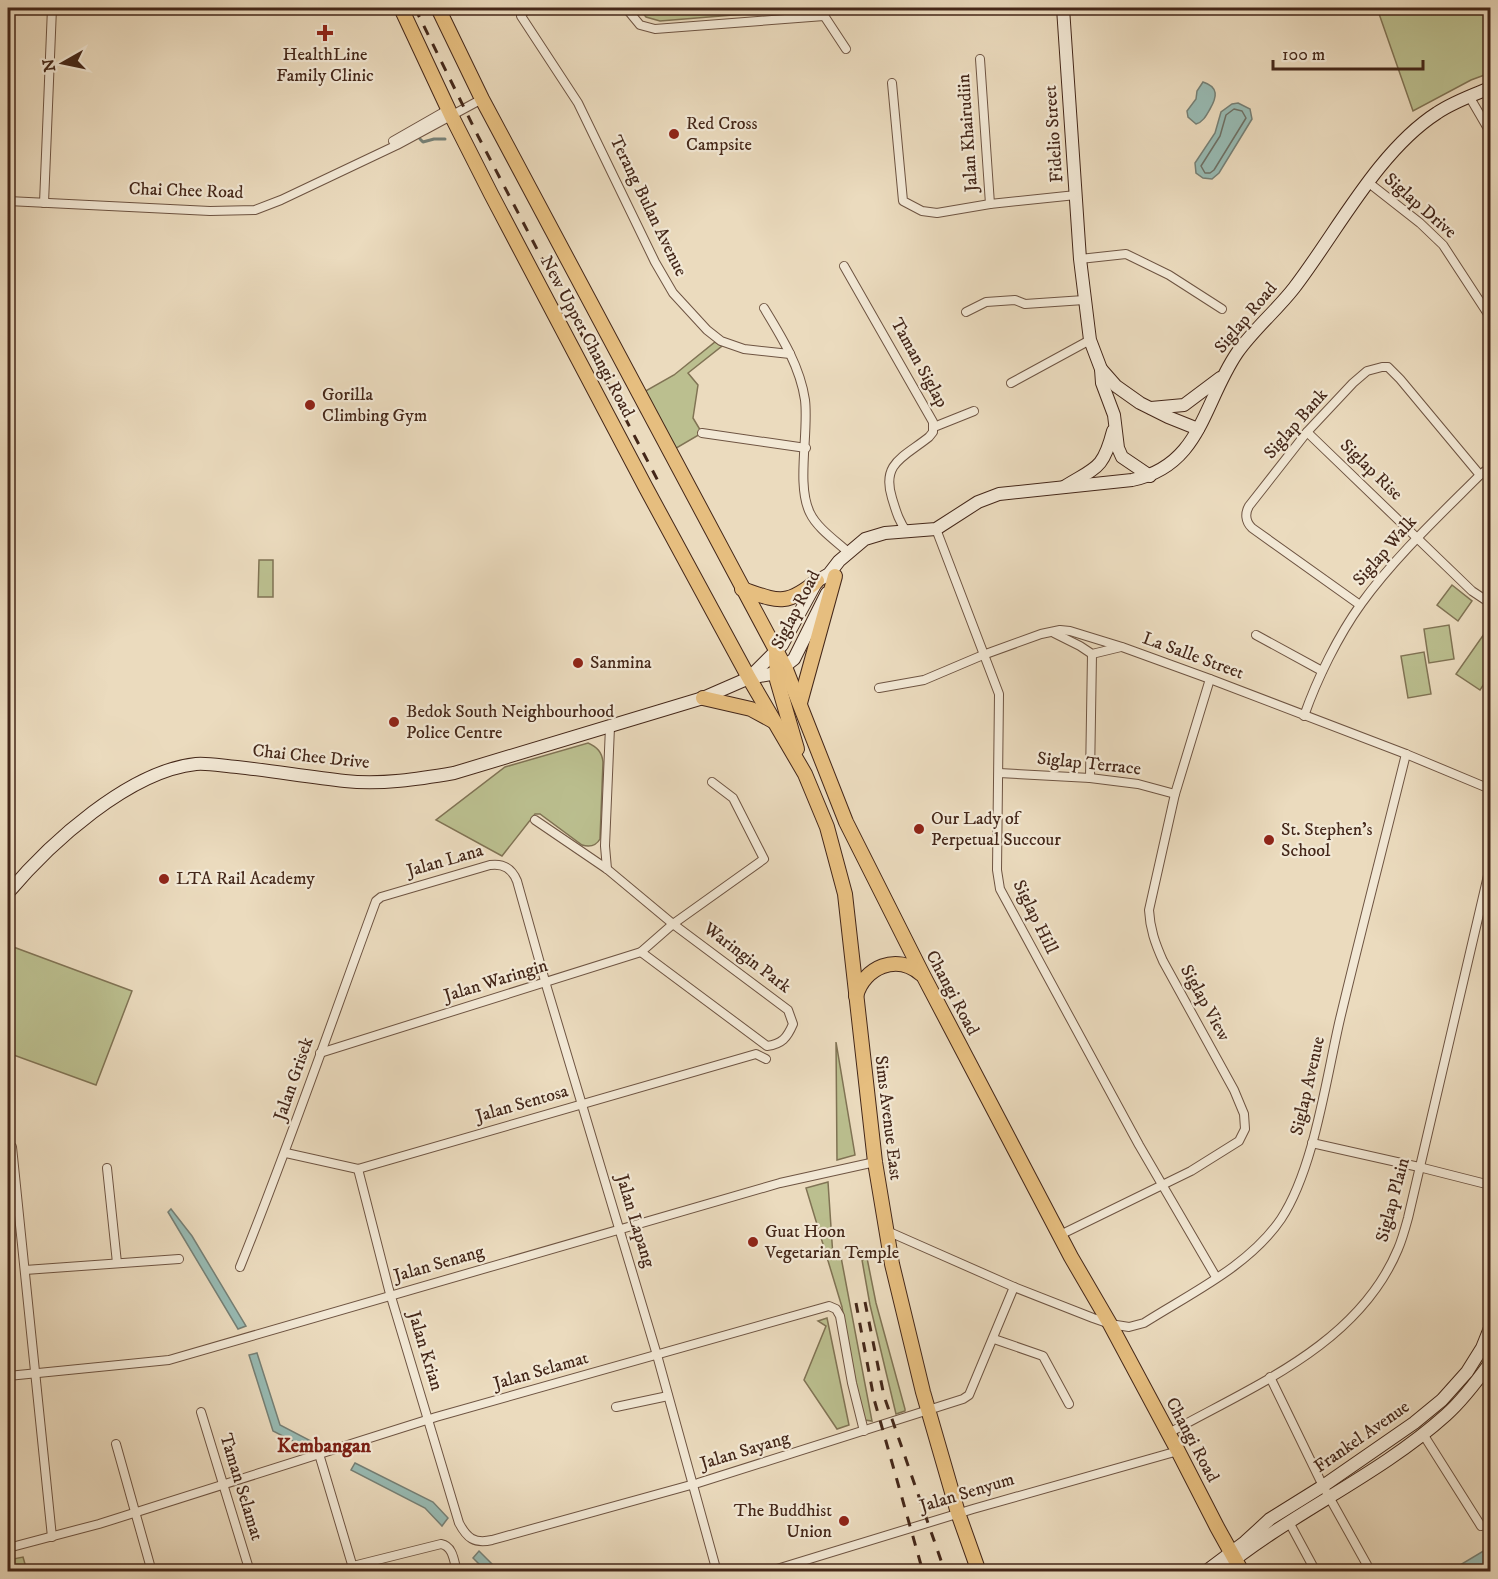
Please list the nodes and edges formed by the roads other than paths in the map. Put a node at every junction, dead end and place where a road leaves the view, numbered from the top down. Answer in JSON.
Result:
{"nodes":[{"id":1,"x":52,"y":8,"type":"edge"},
{"id":2,"x":402,"y":8,"type":"edge"},
{"id":3,"x":438,"y":8,"type":"edge"},
{"id":4,"x":530,"y":8,"type":"edge"},
{"id":5,"x":626,"y":8,"type":"edge"},
{"id":6,"x":819,"y":8,"type":"edge"},
{"id":7,"x":1063,"y":8,"type":"edge"},
{"id":8,"x":824,"y":15,"type":"junction"},
{"id":9,"x":846,"y":49,"type":"dead end"},
{"id":10,"x":980,"y":59,"type":"dead end"},
{"id":11,"x":892,"y":83,"type":"dead end"},
{"id":12,"x":1491,"y":88,"type":"edge"},
{"id":13,"x":480,"y":96,"type":"junction"},
{"id":14,"x":1469,"y":96,"type":"junction"},
{"id":15,"x":450,"y":112,"type":"junction"},
{"id":16,"x":1491,"y":132,"type":"edge"},
{"id":17,"x":1367,"y":185,"type":"junction"},
{"id":18,"x":1076,"y":195,"type":"junction"},
{"id":19,"x":8,"y":196,"type":"edge"},
{"id":20,"x":44,"y":200,"type":"junction"},
{"id":21,"x":8,"y":201,"type":"edge"},
{"id":22,"x":990,"y":204,"type":"junction"},
{"id":23,"x":1080,"y":259,"type":"junction"},
{"id":24,"x":844,"y":266,"type":"dead end"},
{"id":25,"x":1084,"y":300,"type":"junction"},
{"id":26,"x":764,"y":308,"type":"dead end"},
{"id":27,"x":1222,"y":309,"type":"dead end"},
{"id":28,"x":966,"y":312,"type":"dead end"},
{"id":29,"x":1491,"y":317,"type":"edge"},
{"id":30,"x":1090,"y":340,"type":"junction"},
{"id":31,"x":790,"y":354,"type":"junction"},
{"id":32,"x":1223,"y":375,"type":"junction"},
{"id":33,"x":1011,"y":383,"type":"dead end"},
{"id":34,"x":1111,"y":390,"type":"junction"},
{"id":35,"x":1150,"y":408,"type":"junction"},
{"id":36,"x":974,"y":411,"type":"dead end"},
{"id":37,"x":1115,"y":424,"type":"junction"},
{"id":38,"x":934,"y":427,"type":"junction"},
{"id":39,"x":1198,"y":429,"type":"junction"},
{"id":40,"x":1307,"y":432,"type":"junction"},
{"id":41,"x":702,"y":434,"type":"dead end"},
{"id":42,"x":806,"y":448,"type":"junction"},
{"id":43,"x":1491,"y":467,"type":"edge"},
{"id":44,"x":1480,"y":475,"type":"junction"},
{"id":45,"x":1150,"y":476,"type":"junction"},
{"id":46,"x":1060,"y":489,"type":"junction"},
{"id":47,"x":907,"y":532,"type":"junction"},
{"id":48,"x":937,"y":533,"type":"junction"},
{"id":49,"x":1417,"y":537,"type":"junction"},
{"id":50,"x":844,"y":556,"type":"junction"},
{"id":51,"x":835,"y":576,"type":"junction"},
{"id":52,"x":817,"y":581,"type":"junction"},
{"id":53,"x":742,"y":589,"type":"junction"},
{"id":54,"x":1491,"y":603,"type":"edge"},
{"id":55,"x":1360,"y":605,"type":"junction"},
{"id":56,"x":1052,"y":632,"type":"junction"},
{"id":57,"x":1256,"y":635,"type":"dead end"},
{"id":58,"x":1122,"y":647,"type":"junction"},
{"id":59,"x":776,"y":652,"type":"junction"},
{"id":60,"x":1092,"y":654,"type":"junction"},
{"id":61,"x":983,"y":655,"type":"junction"},
{"id":62,"x":780,"y":670,"type":"junction"},
{"id":63,"x":1322,"y":671,"type":"junction"},
{"id":64,"x":749,"y":678,"type":"junction"},
{"id":65,"x":1210,"y":680,"type":"junction"},
{"id":66,"x":879,"y":688,"type":"dead end"},
{"id":67,"x":703,"y":698,"type":"junction"},
{"id":68,"x":800,"y":703,"type":"junction"},
{"id":69,"x":1304,"y":716,"type":"junction"},
{"id":70,"x":775,"y":722,"type":"junction"},
{"id":71,"x":610,"y":727,"type":"junction"},
{"id":72,"x":1406,"y":754,"type":"junction"},
{"id":73,"x":999,"y":773,"type":"junction"},
{"id":74,"x":805,"y":774,"type":"junction"},
{"id":75,"x":1090,"y":778,"type":"junction"},
{"id":76,"x":712,"y":782,"type":"dead end"},
{"id":77,"x":1491,"y":789,"type":"edge"},
{"id":78,"x":1175,"y":794,"type":"junction"},
{"id":79,"x":535,"y":820,"type":"dead end"},
{"id":80,"x":1491,"y":867,"type":"edge"},
{"id":81,"x":607,"y":869,"type":"junction"},
{"id":82,"x":517,"y":881,"type":"joint"},
{"id":83,"x":8,"y":893,"type":"edge"},
{"id":84,"x":376,"y":902,"type":"joint"},
{"id":85,"x":673,"y":924,"type":"junction"},
{"id":86,"x":641,"y":952,"type":"junction"},
{"id":87,"x":923,"y":975,"type":"junction"},
{"id":88,"x":545,"y":983,"type":"junction"},
{"id":89,"x":855,"y":1001,"type":"junction"},
{"id":90,"x":320,"y":1053,"type":"junction"},
{"id":91,"x":766,"y":1059,"type":"dead end"},
{"id":92,"x":582,"y":1104,"type":"junction"},
{"id":93,"x":1312,"y":1143,"type":"junction"},
{"id":94,"x":12,"y":1147,"type":"dead end"},
{"id":95,"x":286,"y":1153,"type":"junction"},
{"id":96,"x":875,"y":1162,"type":"junction"},
{"id":97,"x":1419,"y":1167,"type":"junction"},
{"id":98,"x":107,"y":1168,"type":"dead end"},
{"id":99,"x":357,"y":1169,"type":"junction"},
{"id":100,"x":1162,"y":1185,"type":"junction"},
{"id":101,"x":1491,"y":1185,"type":"edge"},
{"id":102,"x":620,"y":1229,"type":"junction"},
{"id":103,"x":887,"y":1232,"type":"junction"},
{"id":104,"x":1060,"y":1235,"type":"junction"},
{"id":105,"x":179,"y":1259,"type":"dead end"},
{"id":106,"x":117,"y":1263,"type":"junction"},
{"id":107,"x":240,"y":1266,"type":"dead end"},
{"id":108,"x":25,"y":1270,"type":"junction"},
{"id":109,"x":1216,"y":1278,"type":"junction"},
{"id":110,"x":1014,"y":1287,"type":"junction"},
{"id":111,"x":390,"y":1295,"type":"junction"},
{"id":112,"x":1110,"y":1324,"type":"junction"},
{"id":113,"x":1491,"y":1328,"type":"edge"},
{"id":114,"x":994,"y":1339,"type":"junction"},
{"id":115,"x":657,"y":1355,"type":"junction"},
{"id":116,"x":1491,"y":1363,"type":"edge"},
{"id":117,"x":34,"y":1373,"type":"junction"},
{"id":118,"x":8,"y":1376,"type":"edge"},
{"id":119,"x":1270,"y":1377,"type":"junction"},
{"id":120,"x":668,"y":1396,"type":"junction"},
{"id":121,"x":1069,"y":1404,"type":"dead end"},
{"id":122,"x":616,"y":1407,"type":"dead end"},
{"id":123,"x":928,"y":1409,"type":"junction"},
{"id":124,"x":201,"y":1412,"type":"dead end"},
{"id":125,"x":429,"y":1419,"type":"junction"},
{"id":126,"x":864,"y":1431,"type":"junction"},
{"id":127,"x":1169,"y":1434,"type":"junction"},
{"id":128,"x":1423,"y":1434,"type":"junction"},
{"id":129,"x":116,"y":1444,"type":"dead end"},
{"id":130,"x":1178,"y":1451,"type":"junction"},
{"id":131,"x":319,"y":1454,"type":"junction"},
{"id":132,"x":224,"y":1484,"type":"junction"},
{"id":133,"x":692,"y":1484,"type":"junction"},
{"id":134,"x":1326,"y":1491,"type":"junction"},
{"id":135,"x":135,"y":1512,"type":"junction"},
{"id":136,"x":958,"y":1513,"type":"junction"},
{"id":137,"x":1289,"y":1522,"type":"junction"},
{"id":138,"x":1481,"y":1526,"type":"dead end"},
{"id":139,"x":52,"y":1537,"type":"junction"},
{"id":140,"x":470,"y":1539,"type":"joint"},
{"id":141,"x":8,"y":1548,"type":"edge"},
{"id":142,"x":1236,"y":1561,"type":"edge"},
{"id":143,"x":353,"y":1569,"type":"edge"},
{"id":144,"x":152,"y":1572,"type":"edge"},
{"id":145,"x":250,"y":1572,"type":"edge"},
{"id":146,"x":457,"y":1572,"type":"edge"},
{"id":147,"x":717,"y":1572,"type":"edge"},
{"id":148,"x":767,"y":1572,"type":"edge"},
{"id":149,"x":979,"y":1572,"type":"edge"},
{"id":150,"x":1205,"y":1572,"type":"edge"},
{"id":151,"x":1219,"y":1572,"type":"edge"},
{"id":152,"x":1316,"y":1572,"type":"edge"},
{"id":153,"x":1371,"y":1572,"type":"edge"}],
"edges":[{"from":1,"to":20,"type":"street"},
{"from":2,"to":15,"type":"main road","name":"New Upper Changi Road"},
{"from":3,"to":13,"type":"main road","name":"New Upper Changi Road"},
{"from":4,"to":31,"type":"street","name":"Terang Bulan Avenue"},
{"from":5,"to":8,"type":"street"},
{"from":6,"to":8,"type":"street"},
{"from":7,"to":18,"type":"street","name":"Fidelio Street"},
{"from":8,"to":9,"type":"street"},
{"from":10,"to":22,"type":"street","name":"Jalan Khairudiin"},
{"from":11,"to":22,"type":"street"},
{"from":12,"to":14,"type":"street","name":"Siglap Road"},
{"from":13,"to":15,"type":"street","name":"Chai Chee Road"},
{"from":13,"to":53,"type":"main road","name":"New Upper Changi Road"},
{"from":14,"to":16,"type":"street"},
{"from":14,"to":17,"type":"street","name":"Siglap Road"},
{"from":15,"to":20,"type":"street","name":"Chai Chee Road"},
{"from":15,"to":64,"type":"main road","name":"New Upper Changi Road"},
{"from":17,"to":29,"type":"street","name":"Siglap Drive"},
{"from":17,"to":32,"type":"street","name":"Siglap Road"},
{"from":18,"to":22,"type":"street"},
{"from":18,"to":23,"type":"street","name":"Fidelio Street"},
{"from":19,"to":20,"type":"street","name":"Chai Chee Road"},
{"from":20,"to":21,"type":"street","name":"Chai Chee Road"},
{"from":23,"to":25,"type":"street","name":"Fidelio Street"},
{"from":23,"to":27,"type":"street"},
{"from":24,"to":38,"type":"street","name":"Taman Siglap"},
{"from":25,"to":28,"type":"street"},
{"from":25,"to":30,"type":"street","name":"Fidelio Street"},
{"from":26,"to":31,"type":"street"},
{"from":30,"to":33,"type":"street"},
{"from":30,"to":34,"type":"street","name":"Fidelio Street"},
{"from":31,"to":42,"type":"street"},
{"from":32,"to":35,"type":"street"},
{"from":32,"to":39,"type":"street","name":"Siglap Road"},
{"from":34,"to":35,"type":"street","name":"Fidelio Street"},
{"from":34,"to":37,"type":"street","name":"Fidelio Street"},
{"from":35,"to":39,"type":"street","name":"Fidelio Street"},
{"from":36,"to":38,"type":"street"},
{"from":37,"to":45,"type":"street","name":"Fidelio Street"},
{"from":37,"to":46,"type":"street"},
{"from":38,"to":47,"type":"street","name":"Taman Siglap"},
{"from":39,"to":45,"type":"street","name":"Siglap Road"},
{"from":40,"to":44,"type":"street","name":"Siglap Bank"},
{"from":40,"to":49,"type":"street","name":"Siglap Rise"},
{"from":40,"to":55,"type":"street","name":"Siglap Bank"},
{"from":41,"to":42,"type":"street"},
{"from":42,"to":50,"type":"street"},
{"from":43,"to":44,"type":"street","name":"Siglap Walk"},
{"from":44,"to":49,"type":"street","name":"Siglap Walk"},
{"from":45,"to":46,"type":"street","name":"Siglap Road"},
{"from":46,"to":48,"type":"street","name":"Siglap Road"},
{"from":47,"to":48,"type":"street","name":"Siglap Road"},
{"from":47,"to":50,"type":"street","name":"Siglap Road"},
{"from":48,"to":61,"type":"street","name":"Siglap Hill"},
{"from":49,"to":54,"type":"street","name":"Siglap Rise"},
{"from":49,"to":55,"type":"street","name":"Siglap Walk"},
{"from":50,"to":51,"type":"street","name":"Siglap Road"},
{"from":50,"to":52,"type":"street","name":"Siglap Road"},
{"from":51,"to":62,"type":"street","name":"Siglap Road"},
{"from":51,"to":68,"type":"main road"},
{"from":52,"to":53,"type":"main road"},
{"from":52,"to":59,"type":"street","name":"Siglap Road"},
{"from":53,"to":59,"type":"main road","name":"New Upper Changi Road"},
{"from":55,"to":63,"type":"street","name":"Siglap Walk"},
{"from":56,"to":58,"type":"street","name":"La Salle Street"},
{"from":56,"to":60,"type":"street"},
{"from":56,"to":61,"type":"street","name":"La Salle Street"},
{"from":57,"to":63,"type":"street"},
{"from":58,"to":60,"type":"street"},
{"from":58,"to":65,"type":"street","name":"La Salle Street"},
{"from":59,"to":62,"type":"main road"},
{"from":59,"to":64,"type":"street","name":"Siglap Road"},
{"from":60,"to":75,"type":"street"},
{"from":61,"to":66,"type":"street","name":"La Salle Street"},
{"from":61,"to":73,"type":"street","name":"Siglap Hill"},
{"from":62,"to":64,"type":"street","name":"Siglap Road"},
{"from":62,"to":68,"type":"main road","name":"Changi Road"},
{"from":62,"to":74,"type":"main road"},
{"from":63,"to":69,"type":"street","name":"Siglap Walk"},
{"from":64,"to":67,"type":"street","name":"Chai Chee Drive"},
{"from":64,"to":70,"type":"main road","name":"Sims Avenue East"},
{"from":65,"to":69,"type":"street","name":"La Salle Street"},
{"from":65,"to":78,"type":"street","name":"Siglap View"},
{"from":67,"to":70,"type":"main road"},
{"from":67,"to":71,"type":"street","name":"Chai Chee Drive"},
{"from":68,"to":87,"type":"main road","name":"Changi Road"},
{"from":69,"to":72,"type":"street","name":"La Salle Street"},
{"from":70,"to":74,"type":"main road","name":"Sims Avenue East"},
{"from":71,"to":81,"type":"street"},
{"from":71,"to":83,"type":"street","name":"Chai Chee Drive"},
{"from":72,"to":77,"type":"street","name":"La Salle Street"},
{"from":72,"to":93,"type":"street","name":"Siglap Avenue"},
{"from":73,"to":75,"type":"street","name":"Siglap Terrace"},
{"from":73,"to":100,"type":"street","name":"Siglap Hill"},
{"from":74,"to":89,"type":"main road","name":"Sims Avenue East"},
{"from":75,"to":78,"type":"street","name":"Siglap Terrace"},
{"from":76,"to":85,"type":"street","name":"Jalan Waringin"},
{"from":78,"to":100,"type":"street","name":"Siglap View"},
{"from":79,"to":81,"type":"street","name":"Waringin Park"},
{"from":80,"to":97,"type":"street","name":"Siglap Plain"},
{"from":81,"to":85,"type":"street","name":"Waringin Park"},
{"from":82,"to":84,"type":"street","name":"Jalan Lana"},
{"from":82,"to":88,"type":"street","name":"Jalan Lapang"},
{"from":84,"to":90,"type":"street","name":"Jalan Grisek"},
{"from":85,"to":86,"type":"street","name":"Jalan Waringin"},
{"from":85,"to":86,"type":"street","name":"Waringin Park"},
{"from":86,"to":88,"type":"street","name":"Jalan Waringin"},
{"from":87,"to":89,"type":"main road"},
{"from":87,"to":104,"type":"main road","name":"Changi Road"},
{"from":88,"to":90,"type":"street","name":"Jalan Waringin"},
{"from":88,"to":92,"type":"street","name":"Jalan Lapang"},
{"from":89,"to":96,"type":"main road","name":"Sims Avenue East"},
{"from":90,"to":95,"type":"street","name":"Jalan Grisek"},
{"from":91,"to":92,"type":"street","name":"Jalan Sentosa"},
{"from":92,"to":99,"type":"street","name":"Jalan Sentosa"},
{"from":92,"to":102,"type":"street","name":"Jalan Lapang"},
{"from":93,"to":97,"type":"street"},
{"from":93,"to":109,"type":"street","name":"Siglap Avenue"},
{"from":94,"to":108,"type":"street"},
{"from":95,"to":99,"type":"street","name":"Jalan Sentosa"},
{"from":95,"to":107,"type":"street","name":"Jalan Grisek"},
{"from":96,"to":102,"type":"street","name":"Jalan Senang"},
{"from":96,"to":103,"type":"main road","name":"Sims Avenue East"},
{"from":97,"to":101,"type":"street"},
{"from":97,"to":119,"type":"street","name":"Siglap Plain"},
{"from":98,"to":106,"type":"street"},
{"from":99,"to":111,"type":"street","name":"Jalan Krian"},
{"from":100,"to":104,"type":"street","name":"Siglap View"},
{"from":100,"to":109,"type":"street","name":"Siglap Hill"},
{"from":102,"to":111,"type":"street","name":"Jalan Senang"},
{"from":102,"to":115,"type":"street","name":"Jalan Lapang"},
{"from":103,"to":110,"type":"street"},
{"from":103,"to":123,"type":"main road","name":"Sims Avenue East"},
{"from":104,"to":112,"type":"main road","name":"Changi Road"},
{"from":105,"to":106,"type":"street"},
{"from":106,"to":108,"type":"street"},
{"from":108,"to":117,"type":"street"},
{"from":109,"to":112,"type":"street","name":"Siglap Avenue"},
{"from":110,"to":112,"type":"street"},
{"from":110,"to":114,"type":"street","name":"Jalan Sayang"},
{"from":111,"to":117,"type":"street","name":"Jalan Senang"},
{"from":111,"to":125,"type":"street","name":"Jalan Krian"},
{"from":112,"to":127,"type":"main road","name":"Changi Road"},
{"from":113,"to":134,"type":"street","name":"Frankel Avenue"},
{"from":114,"to":121,"type":"street"},
{"from":114,"to":123,"type":"street","name":"Jalan Sayang"},
{"from":115,"to":120,"type":"street","name":"Jalan Lapang"},
{"from":115,"to":125,"type":"street","name":"Jalan Selamat"},
{"from":115,"to":126,"type":"street","name":"Jalan Selamat"},
{"from":116,"to":128,"type":"street","name":"Frankel Avenue"},
{"from":117,"to":118,"type":"street","name":"Jalan Senang"},
{"from":117,"to":139,"type":"street"},
{"from":119,"to":127,"type":"street","name":"Siglap Plain"},
{"from":119,"to":134,"type":"street"},
{"from":120,"to":122,"type":"street"},
{"from":120,"to":133,"type":"street","name":"Jalan Lapang"},
{"from":123,"to":126,"type":"street","name":"Jalan Sayang"},
{"from":123,"to":136,"type":"main road","name":"Sims Avenue East"},
{"from":124,"to":132,"type":"street","name":"Taman Selamat"},
{"from":125,"to":131,"type":"street","name":"Jalan Selamat"},
{"from":125,"to":140,"type":"street","name":"Jalan Krian"},
{"from":126,"to":133,"type":"street","name":"Jalan Sayang"},
{"from":127,"to":130,"type":"main road","name":"Changi Road"},
{"from":128,"to":134,"type":"street","name":"Frankel Avenue"},
{"from":128,"to":138,"type":"street"},
{"from":129,"to":135,"type":"street"},
{"from":130,"to":136,"type":"street","name":"Jalan Senyum"},
{"from":130,"to":142,"type":"main road","name":"Changi Road"},
{"from":131,"to":132,"type":"street","name":"Jalan Selamat"},
{"from":131,"to":143,"type":"street"},
{"from":132,"to":135,"type":"street","name":"Jalan Selamat"},
{"from":132,"to":145,"type":"street","name":"Taman Selamat"},
{"from":133,"to":140,"type":"street","name":"Jalan Sayang"},
{"from":133,"to":147,"type":"street","name":"Jalan Lapang"},
{"from":134,"to":137,"type":"street","name":"Frankel Avenue"},
{"from":134,"to":142,"type":"street","name":"Frankel Avenue"},
{"from":134,"to":153,"type":"street"},
{"from":135,"to":139,"type":"street","name":"Jalan Selamat"},
{"from":135,"to":144,"type":"street"},
{"from":136,"to":148,"type":"street","name":"Jalan Senyum"},
{"from":136,"to":149,"type":"main road","name":"Sims Avenue East"},
{"from":137,"to":142,"type":"street","name":"Frankel Avenue"},
{"from":137,"to":152,"type":"street"},
{"from":139,"to":141,"type":"street","name":"Jalan Selamat"},
{"from":142,"to":150,"type":"street"},
{"from":142,"to":151,"type":"street"},
{"from":143,"to":146,"type":"street"}]}
